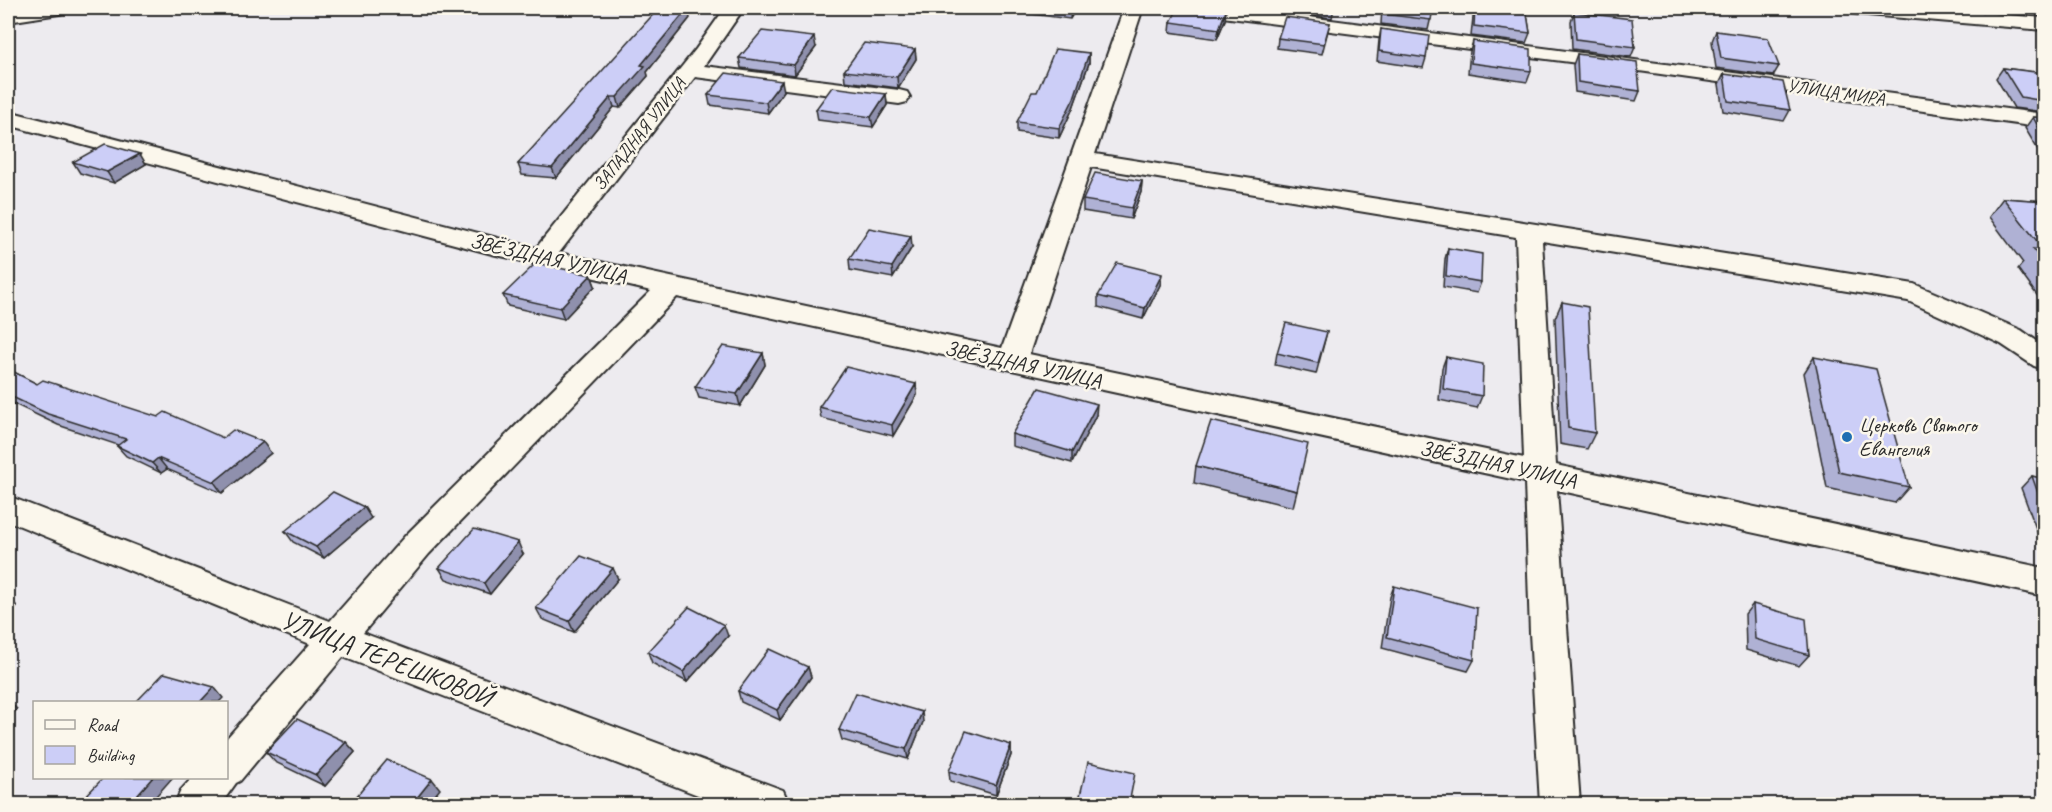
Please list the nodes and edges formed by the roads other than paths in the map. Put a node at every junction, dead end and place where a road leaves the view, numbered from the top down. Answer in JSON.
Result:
{"nodes":[{"id":1,"x":59,"y":8,"type":"edge"},
{"id":2,"x":734,"y":8,"type":"edge"},
{"id":3,"x":1134,"y":8,"type":"edge"},
{"id":4,"x":1199,"y":8,"type":"edge"},
{"id":5,"x":1856,"y":8,"type":"edge"},
{"id":6,"x":8,"y":16,"type":"edge"},
{"id":7,"x":2044,"y":24,"type":"edge"},
{"id":8,"x":689,"y":70,"type":"junction"},
{"id":9,"x":899,"y":98,"type":"dead end"},
{"id":10,"x":8,"y":118,"type":"edge"},
{"id":11,"x":2044,"y":121,"type":"edge"},
{"id":12,"x":1082,"y":159,"type":"junction"},
{"id":13,"x":1529,"y":231,"type":"junction"},
{"id":14,"x":542,"y":258,"type":"junction"},
{"id":15,"x":671,"y":288,"type":"junction"},
{"id":16,"x":2044,"y":359,"type":"edge"},
{"id":17,"x":1012,"y":361,"type":"junction"},
{"id":18,"x":1541,"y":473,"type":"junction"},
{"id":19,"x":8,"y":508,"type":"edge"},
{"id":20,"x":2044,"y":582,"type":"edge"},
{"id":21,"x":337,"y":639,"type":"junction"},
{"id":22,"x":228,"y":766,"type":"edge"},
{"id":23,"x":216,"y":779,"type":"edge"},
{"id":24,"x":195,"y":804,"type":"edge"},
{"id":25,"x":769,"y":804,"type":"edge"},
{"id":26,"x":1560,"y":804,"type":"edge"}],
"edges":[{"from":1,"to":6,"type":"street"},
{"from":2,"to":8,"type":"street","name":"ЗАПАДНАЯ УЛИЦА"},
{"from":3,"to":12,"type":"street"},
{"from":4,"to":11,"type":"street","name":"УЛИЦА МИРА"},
{"from":5,"to":7,"type":"street"},
{"from":8,"to":9,"type":"street"},
{"from":8,"to":14,"type":"street","name":"ЗАПАДНАЯ УЛИЦА"},
{"from":10,"to":14,"type":"street","name":"ЗВЁЗДНАЯ УЛИЦА"},
{"from":12,"to":13,"type":"street"},
{"from":12,"to":17,"type":"street"},
{"from":13,"to":16,"type":"street"},
{"from":13,"to":18,"type":"street"},
{"from":14,"to":15,"type":"street","name":"ЗВЁЗДНАЯ УЛИЦА"},
{"from":15,"to":17,"type":"street","name":"ЗВЁЗДНАЯ УЛИЦА"},
{"from":15,"to":21,"type":"street"},
{"from":17,"to":18,"type":"street","name":"ЗВЁЗДНАЯ УЛИЦА"},
{"from":18,"to":20,"type":"street","name":"ЗВЁЗДНАЯ УЛИЦА"},
{"from":18,"to":26,"type":"street"},
{"from":19,"to":21,"type":"street","name":"УЛИЦА ТЕРЕШКОВОЙ"},
{"from":21,"to":22,"type":"street"},
{"from":21,"to":25,"type":"street","name":"УЛИЦА ТЕРЕШКОВОЙ"},
{"from":23,"to":24,"type":"street"}]}
